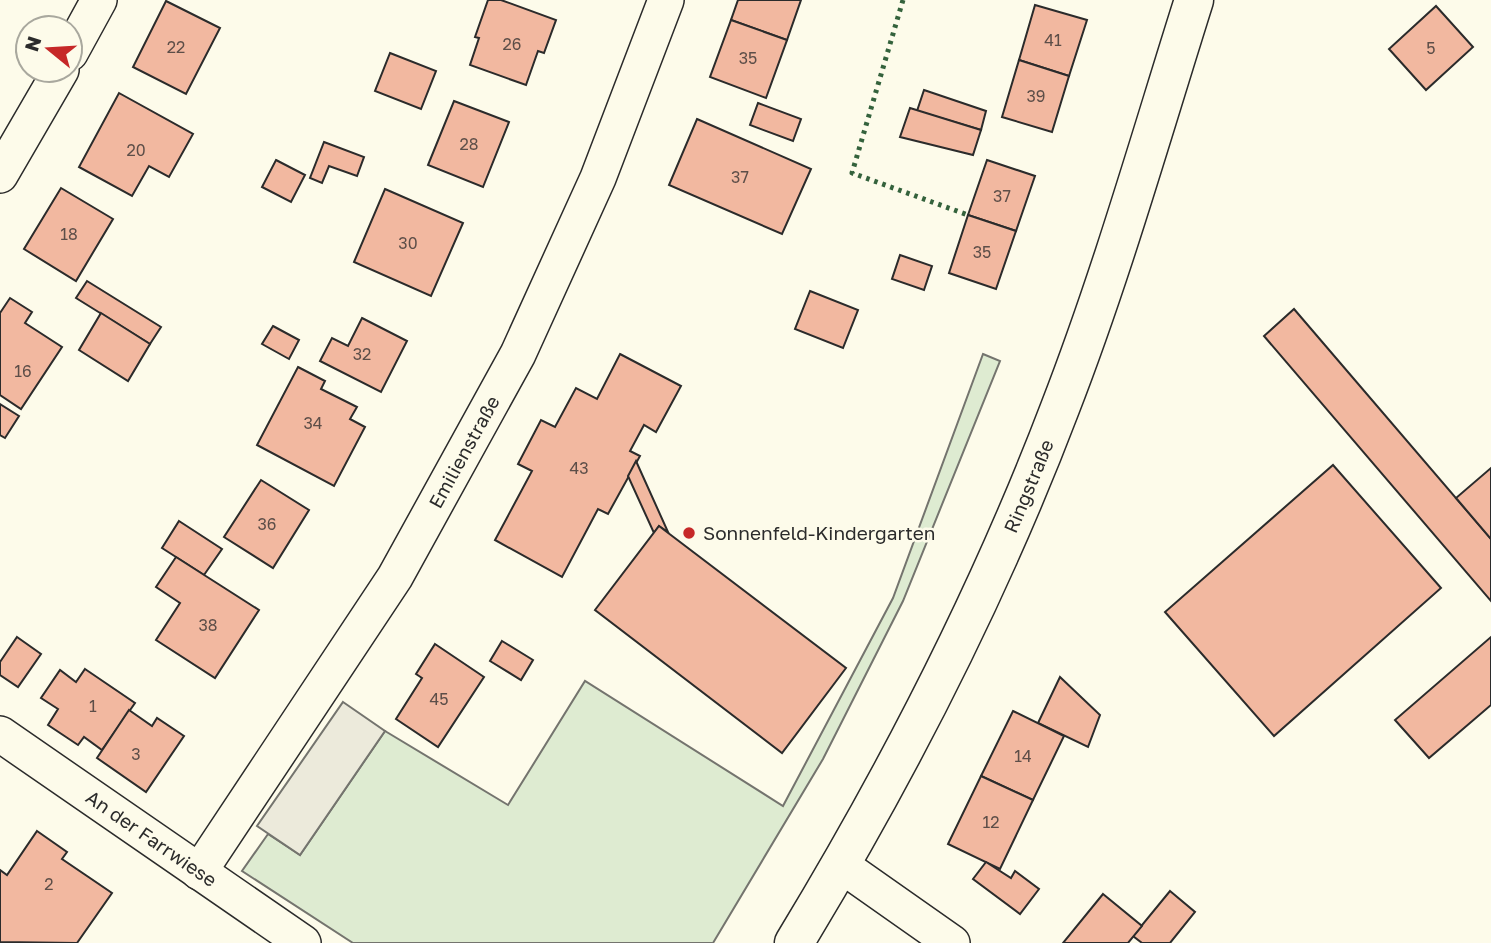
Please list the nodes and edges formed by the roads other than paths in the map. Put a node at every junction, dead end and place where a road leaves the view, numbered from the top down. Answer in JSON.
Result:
{"nodes":[{"id":1,"x":99,"y":0,"type":"edge"},
{"id":2,"x":666,"y":0,"type":"edge"},
{"id":3,"x":1194,"y":0,"type":"edge"},
{"id":4,"x":84,"y":27,"type":"edge"},
{"id":5,"x":53,"y":84,"type":"edge"},
{"id":6,"x":0,"y":175,"type":"edge"},
{"id":7,"x":0,"y":734,"type":"edge"},
{"id":8,"x":841,"y":865,"type":"junction"},
{"id":9,"x":199,"y":872,"type":"junction"},
{"id":10,"x":303,"y":943,"type":"edge"},
{"id":11,"x":794,"y":943,"type":"edge"},
{"id":12,"x":952,"y":943,"type":"edge"}],
"edges":[{"from":1,"to":4,"type":"street"},
{"from":2,"to":9,"type":"street","name":"Emilienstraße"},
{"from":3,"to":8,"type":"street","name":"Ringstraße"},
{"from":5,"to":6,"type":"street"},
{"from":7,"to":9,"type":"street","name":"An der Farrwiese"},
{"from":8,"to":11,"type":"street","name":"Ringstraße"},
{"from":8,"to":12,"type":"street"},
{"from":9,"to":10,"type":"street","name":"An der Farrwiese"}]}
